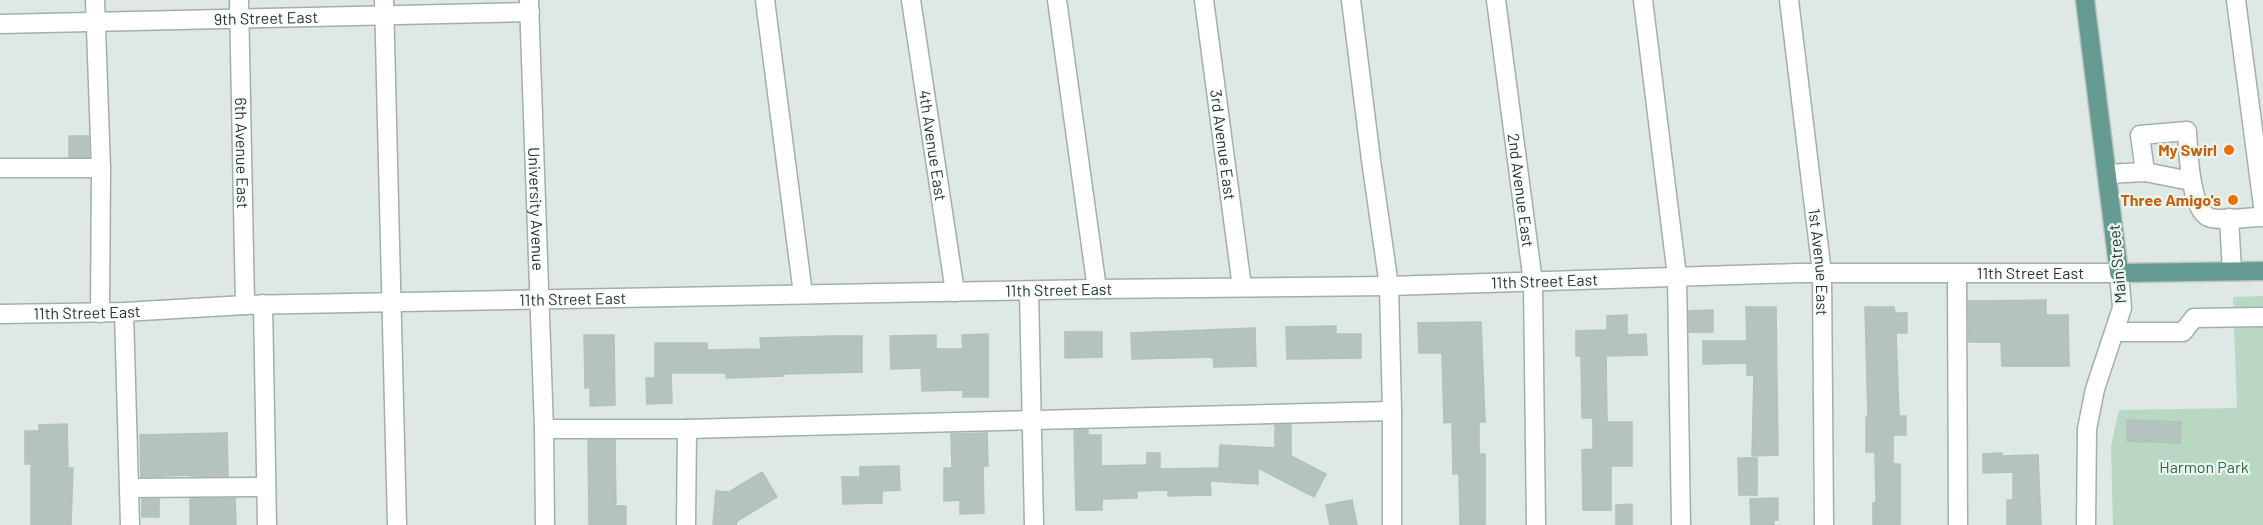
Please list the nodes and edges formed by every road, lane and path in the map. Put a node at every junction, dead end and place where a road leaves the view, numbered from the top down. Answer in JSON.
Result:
{"nodes":[{"id":1,"x":95,"y":0,"type":"edge"},
{"id":2,"x":765,"y":0,"type":"edge"},
{"id":3,"x":911,"y":0,"type":"edge"},
{"id":4,"x":1057,"y":0,"type":"edge"},
{"id":5,"x":1204,"y":0,"type":"edge"},
{"id":6,"x":1351,"y":0,"type":"edge"},
{"id":7,"x":1496,"y":0,"type":"edge"},
{"id":8,"x":1643,"y":0,"type":"edge"},
{"id":9,"x":1789,"y":0,"type":"edge"},
{"id":10,"x":2085,"y":0,"type":"edge"},
{"id":11,"x":2236,"y":0,"type":"edge"},
{"id":12,"x":530,"y":6,"type":"edge"},
{"id":13,"x":384,"y":8,"type":"edge"},
{"id":14,"x":239,"y":9,"type":"edge"},
{"id":15,"x":95,"y":22,"type":"junction"},
{"id":16,"x":0,"y":24,"type":"edge"},
{"id":17,"x":0,"y":168,"type":"edge"},
{"id":18,"x":101,"y":168,"type":"junction"},
{"id":19,"x":2145,"y":172,"type":"junction"},
{"id":20,"x":2107,"y":174,"type":"junction"},
{"id":21,"x":2191,"y":181,"type":"junction"},
{"id":22,"x":2263,"y":206,"type":"edge"},
{"id":23,"x":2263,"y":217,"type":"edge"},
{"id":24,"x":2229,"y":218,"type":"junction"},
{"id":25,"x":2232,"y":271,"type":"junction"},
{"id":26,"x":2263,"y":271,"type":"edge"},
{"id":27,"x":1822,"y":273,"type":"junction"},
{"id":28,"x":2119,"y":273,"type":"junction"},
{"id":29,"x":1957,"y":275,"type":"junction"},
{"id":30,"x":1677,"y":276,"type":"junction"},
{"id":31,"x":1533,"y":282,"type":"junction"},
{"id":32,"x":1389,"y":286,"type":"junction"},
{"id":33,"x":1242,"y":287,"type":"junction"},
{"id":34,"x":1097,"y":289,"type":"junction"},
{"id":35,"x":1029,"y":291,"type":"junction"},
{"id":36,"x":955,"y":292,"type":"junction"},
{"id":37,"x":803,"y":294,"type":"junction"},
{"id":38,"x":540,"y":299,"type":"junction"},
{"id":39,"x":391,"y":302,"type":"junction"},
{"id":40,"x":254,"y":304,"type":"junction"},
{"id":41,"x":124,"y":312,"type":"junction"},
{"id":42,"x":100,"y":313,"type":"junction"},
{"id":43,"x":0,"y":314,"type":"edge"},
{"id":44,"x":2263,"y":316,"type":"edge"},
{"id":45,"x":2115,"y":332,"type":"junction"},
{"id":46,"x":1392,"y":411,"type":"junction"},
{"id":47,"x":1032,"y":419,"type":"junction"},
{"id":48,"x":544,"y":429,"type":"junction"},
{"id":49,"x":687,"y":429,"type":"junction"},
{"id":50,"x":266,"y":487,"type":"junction"},
{"id":51,"x":129,"y":489,"type":"junction"},
{"id":52,"x":130,"y":525,"type":"edge"},
{"id":53,"x":267,"y":525,"type":"edge"},
{"id":54,"x":397,"y":525,"type":"edge"},
{"id":55,"x":545,"y":525,"type":"edge"},
{"id":56,"x":686,"y":525,"type":"edge"},
{"id":57,"x":1034,"y":525,"type":"edge"},
{"id":58,"x":1392,"y":525,"type":"edge"},
{"id":59,"x":1536,"y":525,"type":"edge"},
{"id":60,"x":1681,"y":525,"type":"edge"},
{"id":61,"x":1824,"y":525,"type":"edge"},
{"id":62,"x":1958,"y":525,"type":"edge"},
{"id":63,"x":2086,"y":525,"type":"edge"}],
"edges":[{"from":1,"to":15,"type":"street"},
{"from":2,"to":37,"type":"street"},
{"from":3,"to":36,"type":"street","name":"4th Avenue East"},
{"from":4,"to":34,"type":"street"},
{"from":5,"to":33,"type":"street","name":"3rd Avenue East"},
{"from":6,"to":32,"type":"street"},
{"from":7,"to":31,"type":"street","name":"2nd Avenue East"},
{"from":8,"to":30,"type":"street"},
{"from":9,"to":27,"type":"street","name":"1st Avenue East"},
{"from":10,"to":20,"type":"main road","name":"Main Street"},
{"from":11,"to":22,"type":"street"},
{"from":12,"to":13,"type":"street","name":"9th Street East"},
{"from":12,"to":38,"type":"street","name":"University Avenue"},
{"from":13,"to":14,"type":"street","name":"9th Street East"},
{"from":13,"to":39,"type":"street"},
{"from":14,"to":15,"type":"street","name":"9th Street East"},
{"from":14,"to":40,"type":"street","name":"6th Avenue East"},
{"from":15,"to":16,"type":"street","name":"9th Street East"},
{"from":15,"to":18,"type":"street"},
{"from":17,"to":18,"type":"street"},
{"from":18,"to":42,"type":"street"},
{"from":19,"to":20,"type":"street"},
{"from":19,"to":21,"type":"street"},
{"from":19,"to":21,"type":"street"},
{"from":20,"to":28,"type":"main road","name":"Main Street"},
{"from":21,"to":24,"type":"street"},
{"from":23,"to":24,"type":"street"},
{"from":24,"to":25,"type":"street"},
{"from":25,"to":26,"type":"main road"},
{"from":25,"to":28,"type":"main road"},
{"from":27,"to":29,"type":"street","name":"11th Street East"},
{"from":27,"to":30,"type":"street","name":"11th Street East"},
{"from":27,"to":61,"type":"street","name":"1st Avenue East"},
{"from":28,"to":29,"type":"street","name":"11th Street East"},
{"from":28,"to":45,"type":"street","name":"Main Street"},
{"from":29,"to":62,"type":"street"},
{"from":30,"to":31,"type":"street","name":"11th Street East"},
{"from":30,"to":60,"type":"street"},
{"from":31,"to":32,"type":"street","name":"11th Street East"},
{"from":31,"to":59,"type":"street","name":"2nd Avenue East"},
{"from":32,"to":33,"type":"street","name":"11th Street East"},
{"from":32,"to":46,"type":"street"},
{"from":33,"to":34,"type":"street","name":"11th Street East"},
{"from":34,"to":35,"type":"street","name":"11th Street East"},
{"from":35,"to":36,"type":"street","name":"11th Street East"},
{"from":35,"to":47,"type":"street"},
{"from":36,"to":37,"type":"street","name":"11th Street East"},
{"from":37,"to":38,"type":"street","name":"11th Street East"},
{"from":38,"to":39,"type":"street","name":"11th Street East"},
{"from":38,"to":48,"type":"street","name":"University Avenue"},
{"from":39,"to":40,"type":"street","name":"11th Street East"},
{"from":39,"to":54,"type":"street"},
{"from":40,"to":41,"type":"street","name":"11th Street East"},
{"from":40,"to":50,"type":"street","name":"6th Avenue East"},
{"from":41,"to":42,"type":"street","name":"11th Street East"},
{"from":41,"to":51,"type":"street"},
{"from":42,"to":43,"type":"street","name":"11th Street East"},
{"from":44,"to":45,"type":"street"},
{"from":45,"to":63,"type":"street","name":"Main Street"},
{"from":46,"to":47,"type":"street"},
{"from":46,"to":58,"type":"street"},
{"from":47,"to":49,"type":"street"},
{"from":47,"to":57,"type":"street"},
{"from":48,"to":49,"type":"street"},
{"from":48,"to":55,"type":"street","name":"University Avenue"},
{"from":49,"to":56,"type":"street"},
{"from":50,"to":51,"type":"street"},
{"from":50,"to":53,"type":"street","name":"6th Avenue East"},
{"from":51,"to":52,"type":"street"}]}
